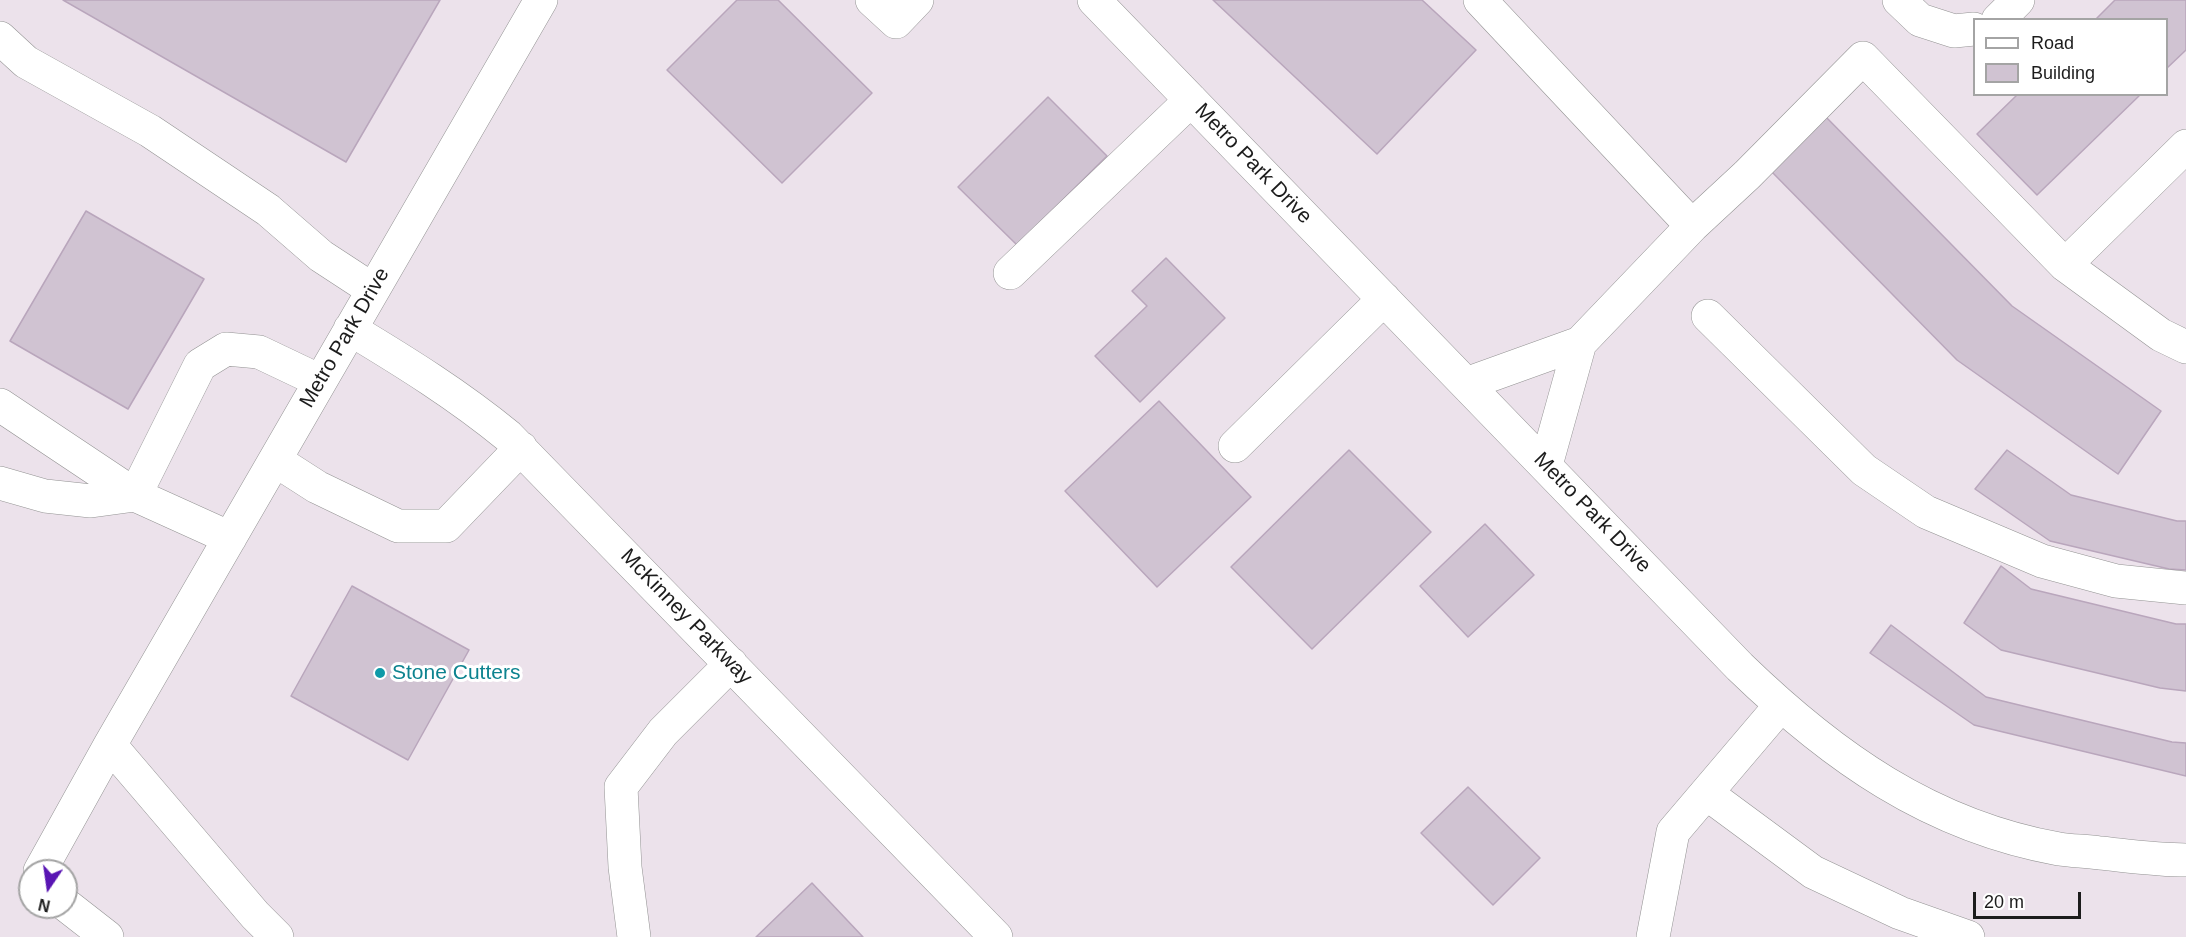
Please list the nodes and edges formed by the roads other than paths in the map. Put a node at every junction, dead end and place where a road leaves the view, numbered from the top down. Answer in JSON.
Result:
{"nodes":[{"id":1,"x":541,"y":0,"type":"edge"},
{"id":2,"x":872,"y":0,"type":"edge"},
{"id":3,"x":917,"y":0,"type":"edge"},
{"id":4,"x":1094,"y":0,"type":"edge"},
{"id":5,"x":1480,"y":0,"type":"edge"},
{"id":6,"x":1899,"y":0,"type":"edge"},
{"id":7,"x":2018,"y":0,"type":"edge"},
{"id":8,"x":2000,"y":18,"type":"edge"},
{"id":9,"x":1973,"y":29,"type":"edge"},
{"id":10,"x":0,"y":38,"type":"edge"},
{"id":11,"x":1191,"y":100,"type":"junction"},
{"id":12,"x":2186,"y":146,"type":"edge"},
{"id":13,"x":1692,"y":226,"type":"junction"},
{"id":14,"x":2065,"y":265,"type":"junction"},
{"id":15,"x":1010,"y":273,"type":"dead end"},
{"id":16,"x":373,"y":290,"type":"junction"},
{"id":17,"x":1384,"y":299,"type":"junction"},
{"id":18,"x":1708,"y":316,"type":"dead end"},
{"id":19,"x":350,"y":329,"type":"junction"},
{"id":20,"x":1580,"y":343,"type":"junction"},
{"id":21,"x":2186,"y":348,"type":"edge"},
{"id":22,"x":320,"y":381,"type":"junction"},
{"id":23,"x":1466,"y":384,"type":"junction"},
{"id":24,"x":0,"y":405,"type":"edge"},
{"id":25,"x":1235,"y":446,"type":"dead end"},
{"id":26,"x":521,"y":448,"type":"junction"},
{"id":27,"x":275,"y":460,"type":"junction"},
{"id":28,"x":1546,"y":465,"type":"junction"},
{"id":29,"x":0,"y":483,"type":"edge"},
{"id":30,"x":135,"y":495,"type":"junction"},
{"id":31,"x":230,"y":538,"type":"junction"},
{"id":32,"x":2186,"y":588,"type":"edge"},
{"id":33,"x":731,"y":664,"type":"junction"},
{"id":34,"x":1781,"y":705,"type":"junction"},
{"id":35,"x":110,"y":745,"type":"junction"},
{"id":36,"x":1706,"y":793,"type":"junction"},
{"id":37,"x":47,"y":859,"type":"edge"},
{"id":38,"x":2186,"y":860,"type":"edge"},
{"id":39,"x":78,"y":915,"type":"edge"},
{"id":40,"x":987,"y":934,"type":"edge"},
{"id":41,"x":106,"y":937,"type":"edge"},
{"id":42,"x":277,"y":937,"type":"edge"},
{"id":43,"x":634,"y":937,"type":"edge"},
{"id":44,"x":1653,"y":937,"type":"edge"},
{"id":45,"x":1968,"y":937,"type":"edge"}],
"edges":[{"from":1,"to":16,"type":"street","name":"Metro Park Drive"},
{"from":2,"to":3,"type":"street"},
{"from":4,"to":11,"type":"street","name":"Metro Park Drive"},
{"from":5,"to":13,"type":"street"},
{"from":6,"to":9,"type":"street"},
{"from":7,"to":8,"type":"street"},
{"from":10,"to":16,"type":"street"},
{"from":11,"to":15,"type":"street"},
{"from":11,"to":17,"type":"street","name":"Metro Park Drive"},
{"from":12,"to":14,"type":"street"},
{"from":13,"to":14,"type":"street"},
{"from":13,"to":20,"type":"street"},
{"from":14,"to":21,"type":"street"},
{"from":16,"to":19,"type":"street","name":"Metro Park Drive"},
{"from":17,"to":23,"type":"street","name":"Metro Park Drive"},
{"from":17,"to":25,"type":"street"},
{"from":18,"to":32,"type":"street"},
{"from":19,"to":22,"type":"street","name":"Metro Park Drive"},
{"from":19,"to":26,"type":"street","name":"McKinney Parkway"},
{"from":20,"to":23,"type":"street"},
{"from":20,"to":28,"type":"street"},
{"from":22,"to":27,"type":"street","name":"Metro Park Drive"},
{"from":22,"to":30,"type":"street"},
{"from":23,"to":28,"type":"street","name":"Metro Park Drive"},
{"from":24,"to":30,"type":"street"},
{"from":26,"to":27,"type":"street"},
{"from":26,"to":33,"type":"street","name":"McKinney Parkway"},
{"from":27,"to":31,"type":"street","name":"Metro Park Drive"},
{"from":28,"to":34,"type":"street","name":"Metro Park Drive"},
{"from":29,"to":30,"type":"street"},
{"from":30,"to":31,"type":"street"},
{"from":31,"to":35,"type":"street","name":"Metro Park Drive"},
{"from":33,"to":40,"type":"street","name":"McKinney Parkway"},
{"from":33,"to":43,"type":"street"},
{"from":34,"to":36,"type":"street"},
{"from":34,"to":38,"type":"street","name":"Metro Park Drive"},
{"from":35,"to":37,"type":"street","name":"Metro Park Drive"},
{"from":35,"to":42,"type":"street"},
{"from":36,"to":44,"type":"street"},
{"from":36,"to":45,"type":"street"},
{"from":39,"to":41,"type":"street"}]}
